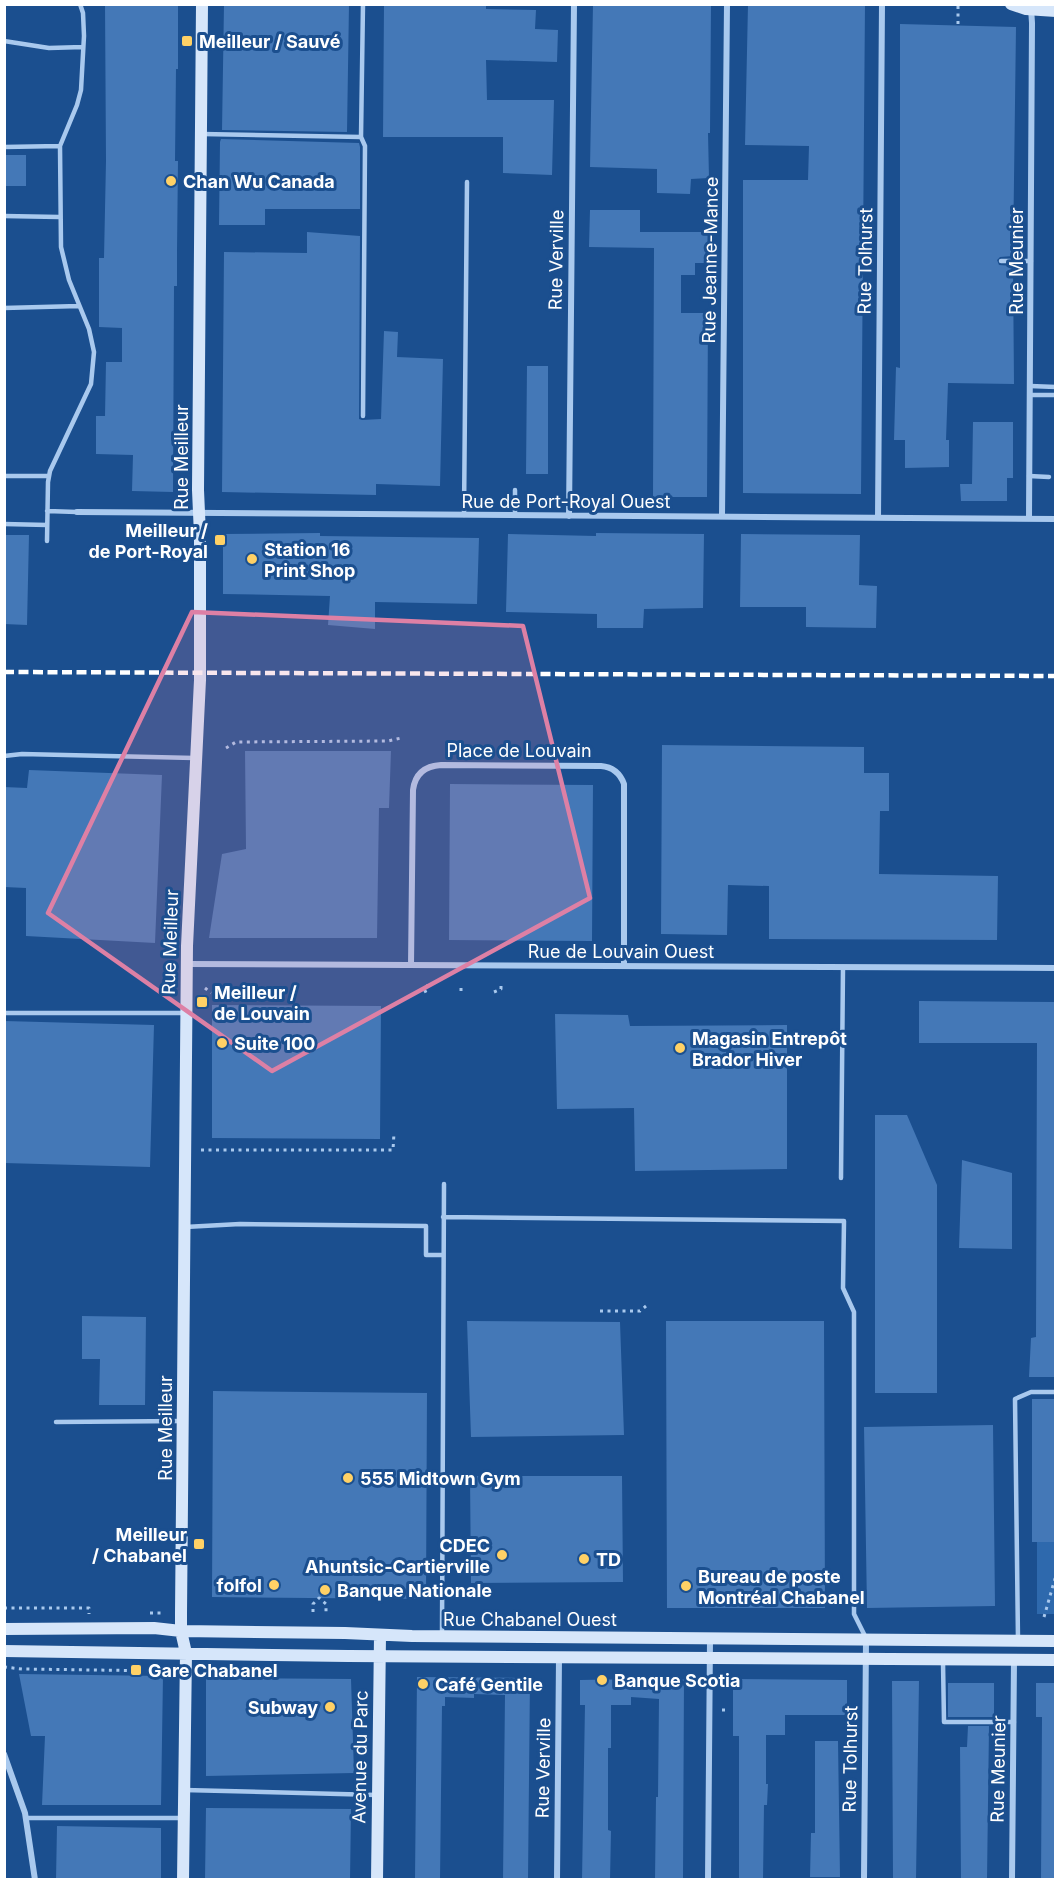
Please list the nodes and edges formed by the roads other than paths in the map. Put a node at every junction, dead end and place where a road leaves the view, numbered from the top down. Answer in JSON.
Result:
{"nodes":[{"id":1,"x":80,"y":4,"type":"edge"},
{"id":2,"x":202,"y":4,"type":"edge"},
{"id":3,"x":363,"y":4,"type":"edge"},
{"id":4,"x":574,"y":4,"type":"edge"},
{"id":5,"x":727,"y":4,"type":"edge"},
{"id":6,"x":882,"y":4,"type":"edge"},
{"id":7,"x":1011,"y":4,"type":"edge"},
{"id":8,"x":1031,"y":7,"type":"edge"},
{"id":9,"x":1056,"y":11,"type":"edge"},
{"id":10,"x":4,"y":41,"type":"edge"},
{"id":11,"x":83,"y":47,"type":"junction"},
{"id":12,"x":202,"y":134,"type":"junction"},
{"id":13,"x":362,"y":137,"type":"junction"},
{"id":14,"x":60,"y":146,"type":"junction"},
{"id":15,"x":4,"y":147,"type":"edge"},
{"id":16,"x":467,"y":182,"type":"dead end"},
{"id":17,"x":4,"y":216,"type":"edge"},
{"id":18,"x":59,"y":217,"type":"junction"},
{"id":19,"x":1001,"y":261,"type":"dead end"},
{"id":20,"x":1030,"y":261,"type":"junction"},
{"id":21,"x":79,"y":306,"type":"junction"},
{"id":22,"x":4,"y":308,"type":"edge"},
{"id":23,"x":1030,"y":386,"type":"junction"},
{"id":24,"x":1056,"y":387,"type":"edge"},
{"id":25,"x":1030,"y":395,"type":"junction"},
{"id":26,"x":1056,"y":395,"type":"edge"},
{"id":27,"x":363,"y":416,"type":"dead end"},
{"id":28,"x":4,"y":476,"type":"edge"},
{"id":29,"x":49,"y":476,"type":"junction"},
{"id":30,"x":1029,"y":476,"type":"junction"},
{"id":31,"x":1049,"y":477,"type":"dead end"},
{"id":32,"x":515,"y":490,"type":"dead end"},
{"id":33,"x":47,"y":512,"type":"junction"},
{"id":34,"x":77,"y":512,"type":"joint"},
{"id":35,"x":199,"y":513,"type":"junction"},
{"id":36,"x":464,"y":515,"type":"junction"},
{"id":37,"x":515,"y":515,"type":"junction"},
{"id":38,"x":569,"y":516,"type":"junction"},
{"id":39,"x":722,"y":516,"type":"junction"},
{"id":40,"x":878,"y":518,"type":"junction"},
{"id":41,"x":1029,"y":518,"type":"junction"},
{"id":42,"x":1056,"y":519,"type":"edge"},
{"id":43,"x":4,"y":524,"type":"edge"},
{"id":44,"x":47,"y":525,"type":"junction"},
{"id":45,"x":46,"y":541,"type":"dead end"},
{"id":46,"x":4,"y":756,"type":"edge"},
{"id":47,"x":196,"y":758,"type":"junction"},
{"id":48,"x":186,"y":964,"type":"junction"},
{"id":49,"x":411,"y":965,"type":"junction"},
{"id":50,"x":624,"y":966,"type":"junction"},
{"id":51,"x":843,"y":967,"type":"junction"},
{"id":52,"x":1056,"y":968,"type":"edge"},
{"id":53,"x":4,"y":1013,"type":"edge"},
{"id":54,"x":186,"y":1013,"type":"junction"},
{"id":55,"x":841,"y":1178,"type":"dead end"},
{"id":56,"x":444,"y":1184,"type":"dead end"},
{"id":57,"x":443,"y":1217,"type":"junction"},
{"id":58,"x":184,"y":1227,"type":"junction"},
{"id":59,"x":444,"y":1255,"type":"junction"},
{"id":60,"x":1056,"y":1392,"type":"edge"},
{"id":61,"x":183,"y":1421,"type":"junction"},
{"id":62,"x":56,"y":1422,"type":"dead end"},
{"id":63,"x":442,"y":1506,"type":"junction"},
{"id":64,"x":450,"y":1506,"type":"dead end"},
{"id":65,"x":442,"y":1542,"type":"junction"},
{"id":66,"x":449,"y":1542,"type":"dead end"},
{"id":67,"x":4,"y":1629,"type":"edge"},
{"id":68,"x":181,"y":1631,"type":"junction"},
{"id":69,"x":380,"y":1636,"type":"junction"},
{"id":70,"x":442,"y":1636,"type":"junction"},
{"id":71,"x":710,"y":1638,"type":"junction"},
{"id":72,"x":866,"y":1639,"type":"junction"},
{"id":73,"x":1018,"y":1640,"type":"junction"},
{"id":74,"x":1056,"y":1641,"type":"edge"},
{"id":75,"x":4,"y":1651,"type":"edge"},
{"id":76,"x":186,"y":1653,"type":"junction"},
{"id":77,"x":380,"y":1656,"type":"junction"},
{"id":78,"x":560,"y":1657,"type":"junction"},
{"id":79,"x":710,"y":1658,"type":"junction"},
{"id":80,"x":866,"y":1659,"type":"junction"},
{"id":81,"x":943,"y":1659,"type":"junction"},
{"id":82,"x":1014,"y":1660,"type":"junction"},
{"id":83,"x":1056,"y":1660,"type":"edge"},
{"id":84,"x":1014,"y":1722,"type":"junction"},
{"id":85,"x":4,"y":1754,"type":"edge"},
{"id":86,"x":184,"y":1790,"type":"junction"},
{"id":87,"x":378,"y":1795,"type":"junction"},
{"id":88,"x":26,"y":1818,"type":"junction"},
{"id":89,"x":184,"y":1818,"type":"junction"},
{"id":90,"x":36,"y":1880,"type":"edge"},
{"id":91,"x":183,"y":1880,"type":"edge"},
{"id":92,"x":377,"y":1880,"type":"edge"},
{"id":93,"x":557,"y":1880,"type":"edge"},
{"id":94,"x":708,"y":1880,"type":"edge"},
{"id":95,"x":864,"y":1880,"type":"edge"},
{"id":96,"x":1012,"y":1880,"type":"edge"}],
"edges":[{"from":1,"to":11,"type":"lane"},
{"from":2,"to":12,"type":"street","name":"Rue Meilleur"},
{"from":3,"to":13,"type":"lane"},
{"from":4,"to":38,"type":"street","name":"Rue Verville"},
{"from":5,"to":39,"type":"street","name":"Rue Jeanne-Mance"},
{"from":6,"to":40,"type":"street","name":"Rue Tolhurst"},
{"from":7,"to":8,"type":"street"},
{"from":8,"to":9,"type":"street"},
{"from":8,"to":20,"type":"street","name":"Rue Meunier"},
{"from":10,"to":11,"type":"lane"},
{"from":11,"to":14,"type":"lane"},
{"from":12,"to":13,"type":"lane"},
{"from":12,"to":35,"type":"street","name":"Rue Meilleur"},
{"from":13,"to":27,"type":"lane"},
{"from":14,"to":15,"type":"lane"},
{"from":14,"to":18,"type":"lane"},
{"from":16,"to":36,"type":"lane"},
{"from":17,"to":18,"type":"lane"},
{"from":18,"to":21,"type":"lane"},
{"from":19,"to":20,"type":"lane"},
{"from":20,"to":23,"type":"street","name":"Rue Meunier"},
{"from":21,"to":22,"type":"lane"},
{"from":21,"to":29,"type":"lane"},
{"from":23,"to":24,"type":"lane"},
{"from":23,"to":25,"type":"street","name":"Rue Meunier"},
{"from":25,"to":26,"type":"lane"},
{"from":25,"to":30,"type":"street","name":"Rue Meunier"},
{"from":28,"to":29,"type":"lane"},
{"from":29,"to":33,"type":"lane"},
{"from":30,"to":31,"type":"lane"},
{"from":30,"to":41,"type":"street","name":"Rue Meunier"},
{"from":32,"to":37,"type":"lane"},
{"from":33,"to":34,"type":"lane"},
{"from":33,"to":44,"type":"lane"},
{"from":34,"to":35,"type":"street","name":"Rue de Port-Royal Ouest"},
{"from":35,"to":36,"type":"street","name":"Rue de Port-Royal Ouest"},
{"from":35,"to":47,"type":"street","name":"Rue Meilleur"},
{"from":36,"to":37,"type":"street","name":"Rue de Port-Royal Ouest"},
{"from":37,"to":38,"type":"street","name":"Rue de Port-Royal Ouest"},
{"from":38,"to":39,"type":"street","name":"Rue de Port-Royal Ouest"},
{"from":39,"to":40,"type":"street","name":"Rue de Port-Royal Ouest"},
{"from":40,"to":41,"type":"street","name":"Rue de Port-Royal Ouest"},
{"from":41,"to":42,"type":"street","name":"Rue de Port-Royal Ouest"},
{"from":43,"to":44,"type":"lane"},
{"from":44,"to":45,"type":"lane"},
{"from":46,"to":47,"type":"lane"},
{"from":47,"to":48,"type":"street","name":"Rue Meilleur"},
{"from":48,"to":49,"type":"street","name":"Rue de Louvain Ouest"},
{"from":48,"to":54,"type":"street","name":"Rue Meilleur"},
{"from":49,"to":50,"type":"street","name":"Rue de Louvain Ouest"},
{"from":49,"to":50,"type":"street","name":"Place de Louvain"},
{"from":50,"to":51,"type":"street","name":"Rue de Louvain Ouest"},
{"from":51,"to":52,"type":"street","name":"Rue de Louvain Ouest"},
{"from":51,"to":55,"type":"lane"},
{"from":53,"to":54,"type":"lane"},
{"from":54,"to":58,"type":"street","name":"Rue Meilleur"},
{"from":56,"to":57,"type":"lane"},
{"from":57,"to":59,"type":"lane"},
{"from":57,"to":72,"type":"lane"},
{"from":58,"to":59,"type":"lane"},
{"from":58,"to":61,"type":"street","name":"Rue Meilleur"},
{"from":59,"to":63,"type":"lane"},
{"from":60,"to":73,"type":"lane"},
{"from":61,"to":62,"type":"lane"},
{"from":61,"to":68,"type":"street","name":"Rue Meilleur"},
{"from":63,"to":64,"type":"lane"},
{"from":63,"to":65,"type":"lane"},
{"from":65,"to":66,"type":"lane"},
{"from":65,"to":70,"type":"lane"},
{"from":67,"to":68,"type":"street","name":"Rue Chabanel Ouest"},
{"from":68,"to":69,"type":"street","name":"Rue Chabanel Ouest"},
{"from":68,"to":76,"type":"street","name":"Rue Meilleur"},
{"from":69,"to":70,"type":"street","name":"Rue Chabanel Ouest"},
{"from":69,"to":77,"type":"street","name":"Avenue du Parc"},
{"from":70,"to":71,"type":"street","name":"Rue Chabanel Ouest"},
{"from":71,"to":72,"type":"street","name":"Rue Chabanel Ouest"},
{"from":71,"to":79,"type":"street"},
{"from":72,"to":73,"type":"street","name":"Rue Chabanel Ouest"},
{"from":72,"to":80,"type":"street","name":"Rue Tolhurst"},
{"from":73,"to":74,"type":"street","name":"Rue Chabanel Ouest"},
{"from":75,"to":76,"type":"street","name":"Rue Chabanel Ouest"},
{"from":76,"to":77,"type":"street","name":"Rue Chabanel Ouest"},
{"from":76,"to":86,"type":"street","name":"Rue Meilleur"},
{"from":77,"to":78,"type":"street","name":"Rue Chabanel Ouest"},
{"from":77,"to":87,"type":"street","name":"Avenue du Parc"},
{"from":78,"to":79,"type":"street","name":"Rue Chabanel Ouest"},
{"from":78,"to":93,"type":"street","name":"Rue Verville"},
{"from":79,"to":80,"type":"street","name":"Rue Chabanel Ouest"},
{"from":79,"to":94,"type":"street"},
{"from":80,"to":81,"type":"street","name":"Rue Chabanel Ouest"},
{"from":80,"to":95,"type":"street","name":"Rue Tolhurst"},
{"from":81,"to":82,"type":"street","name":"Rue Chabanel Ouest"},
{"from":81,"to":84,"type":"lane"},
{"from":82,"to":83,"type":"street","name":"Rue Chabanel Ouest"},
{"from":82,"to":84,"type":"street","name":"Rue Meunier"},
{"from":84,"to":96,"type":"street","name":"Rue Meunier"},
{"from":85,"to":88,"type":"street"},
{"from":86,"to":87,"type":"lane"},
{"from":86,"to":89,"type":"street","name":"Rue Meilleur"},
{"from":87,"to":92,"type":"street","name":"Avenue du Parc"},
{"from":88,"to":89,"type":"lane"},
{"from":88,"to":90,"type":"street"},
{"from":89,"to":91,"type":"street","name":"Rue Meilleur"}]}
